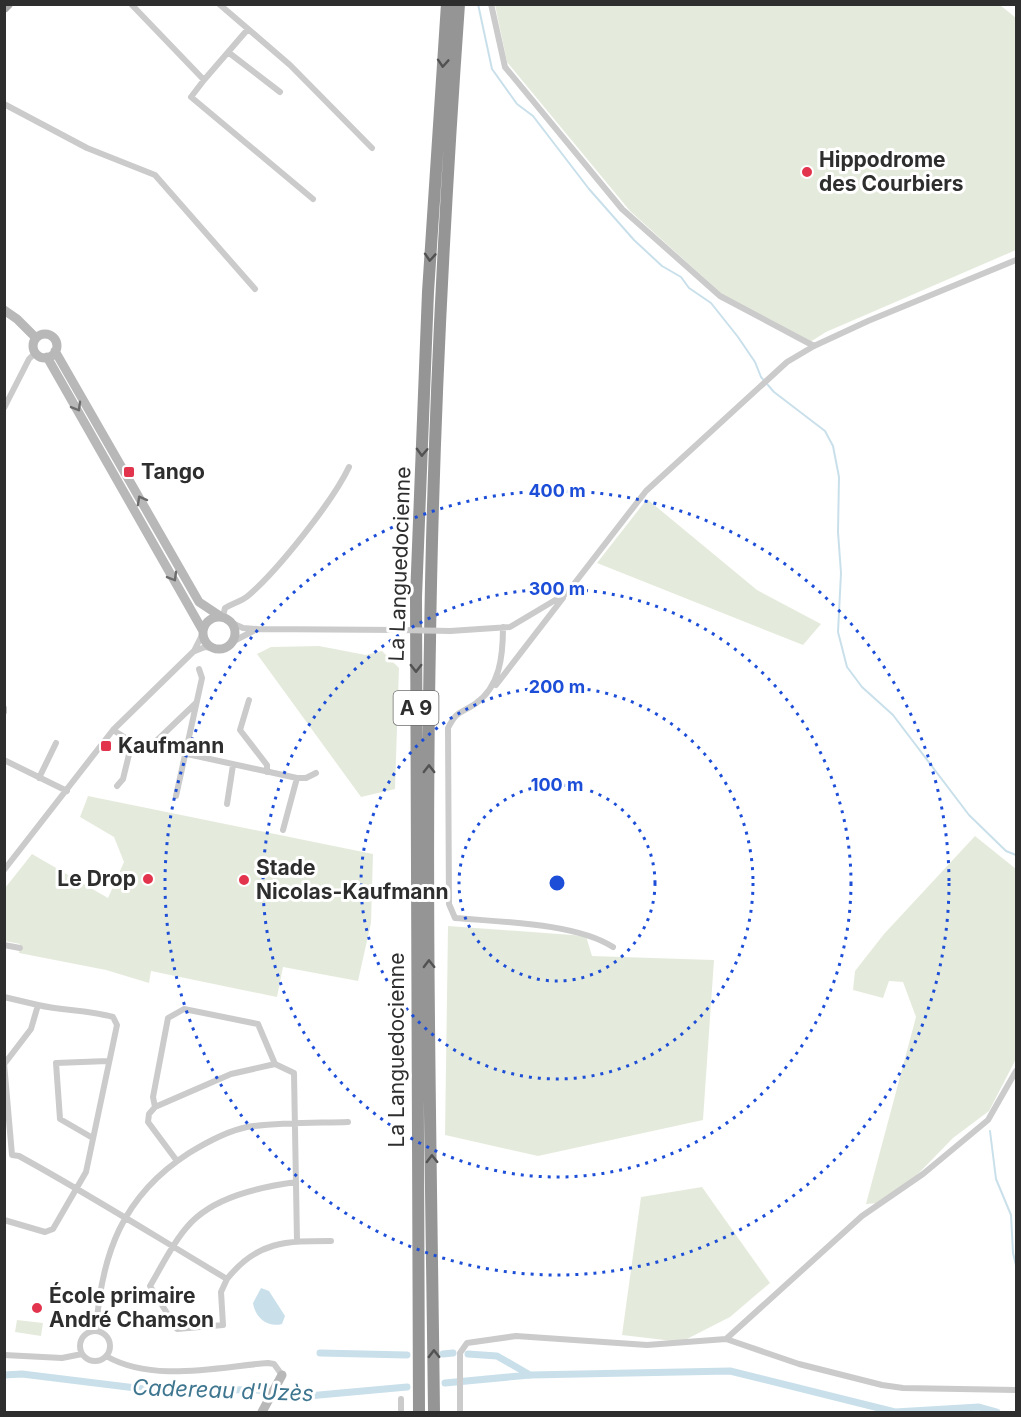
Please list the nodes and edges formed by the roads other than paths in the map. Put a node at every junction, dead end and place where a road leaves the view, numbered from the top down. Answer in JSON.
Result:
{"nodes":[{"id":1,"x":8,"y":4,"type":"edge"},
{"id":2,"x":131,"y":4,"type":"edge"},
{"id":3,"x":219,"y":4,"type":"edge"},
{"id":4,"x":447,"y":4,"type":"edge"},
{"id":5,"x":459,"y":4,"type":"edge"},
{"id":6,"x":491,"y":4,"type":"edge"},
{"id":7,"x":4,"y":8,"type":"edge"},
{"id":8,"x":248,"y":29,"type":"junction"},
{"id":9,"x":228,"y":52,"type":"junction"},
{"id":10,"x":204,"y":80,"type":"junction"},
{"id":11,"x":280,"y":92,"type":"dead end"},
{"id":12,"x":4,"y":104,"type":"edge"},
{"id":13,"x":372,"y":148,"type":"dead end"},
{"id":14,"x":313,"y":200,"type":"dead end"},
{"id":15,"x":1017,"y":260,"type":"edge"},
{"id":16,"x":255,"y":289,"type":"dead end"},
{"id":17,"x":4,"y":310,"type":"edge"},
{"id":18,"x":36,"y":338,"type":"junction"},
{"id":19,"x":814,"y":346,"type":"junction"},
{"id":20,"x":35,"y":353,"type":"junction"},
{"id":21,"x":51,"y":354,"type":"junction"},
{"id":22,"x":4,"y":408,"type":"edge"},
{"id":23,"x":349,"y":467,"type":"dead end"},
{"id":24,"x":567,"y":593,"type":"junction"},
{"id":25,"x":221,"y":616,"type":"junction"},
{"id":26,"x":232,"y":623,"type":"junction"},
{"id":27,"x":503,"y":627,"type":"junction"},
{"id":28,"x":257,"y":629,"type":"junction"},
{"id":29,"x":203,"y":632,"type":"junction"},
{"id":30,"x":232,"y":642,"type":"junction"},
{"id":31,"x":212,"y":648,"type":"junction"},
{"id":32,"x":194,"y":651,"type":"junction"},
{"id":33,"x":199,"y":669,"type":"dead end"},
{"id":34,"x":494,"y":687,"type":"junction"},
{"id":35,"x":249,"y":700,"type":"dead end"},
{"id":36,"x":196,"y":703,"type":"junction"},
{"id":37,"x":113,"y":730,"type":"junction"},
{"id":38,"x":56,"y":742,"type":"dead end"},
{"id":39,"x":132,"y":742,"type":"junction"},
{"id":40,"x":151,"y":746,"type":"junction"},
{"id":41,"x":185,"y":753,"type":"junction"},
{"id":42,"x":4,"y":760,"type":"edge"},
{"id":43,"x":233,"y":765,"type":"junction"},
{"id":44,"x":267,"y":771,"type":"junction"},
{"id":45,"x":316,"y":773,"type":"dead end"},
{"id":46,"x":39,"y":777,"type":"junction"},
{"id":47,"x":297,"y":778,"type":"junction"},
{"id":48,"x":117,"y":786,"type":"dead end"},
{"id":49,"x":67,"y":791,"type":"junction"},
{"id":50,"x":176,"y":796,"type":"dead end"},
{"id":51,"x":227,"y":804,"type":"dead end"},
{"id":52,"x":283,"y":830,"type":"dead end"},
{"id":53,"x":4,"y":870,"type":"edge"},
{"id":54,"x":4,"y":945,"type":"edge"},
{"id":55,"x":613,"y":947,"type":"dead end"},
{"id":56,"x":20,"y":948,"type":"dead end"},
{"id":57,"x":4,"y":997,"type":"edge"},
{"id":58,"x":38,"y":1005,"type":"junction"},
{"id":59,"x":108,"y":1061,"type":"junction"},
{"id":60,"x":5,"y":1063,"type":"edge"},
{"id":61,"x":275,"y":1064,"type":"junction"},
{"id":62,"x":1017,"y":1071,"type":"edge"},
{"id":63,"x":155,"y":1107,"type":"junction"},
{"id":64,"x":348,"y":1122,"type":"dead end"},
{"id":65,"x":294,"y":1123,"type":"junction"},
{"id":66,"x":92,"y":1137,"type":"junction"},
{"id":67,"x":8,"y":1155,"type":"edge"},
{"id":68,"x":177,"y":1161,"type":"junction"},
{"id":69,"x":296,"y":1182,"type":"junction"},
{"id":70,"x":76,"y":1188,"type":"junction"},
{"id":71,"x":125,"y":1217,"type":"junction"},
{"id":72,"x":4,"y":1221,"type":"edge"},
{"id":73,"x":297,"y":1241,"type":"junction"},
{"id":74,"x":331,"y":1241,"type":"dead end"},
{"id":75,"x":173,"y":1247,"type":"junction"},
{"id":76,"x":227,"y":1279,"type":"junction"},
{"id":77,"x":96,"y":1331,"type":"junction"},
{"id":78,"x":726,"y":1339,"type":"junction"},
{"id":79,"x":82,"y":1354,"type":"junction"},
{"id":80,"x":4,"y":1355,"type":"edge"},
{"id":81,"x":106,"y":1356,"type":"junction"},
{"id":82,"x":282,"y":1375,"type":"joint"},
{"id":83,"x":1017,"y":1390,"type":"edge"},
{"id":84,"x":401,"y":1399,"type":"dead end"},
{"id":85,"x":262,"y":1412,"type":"edge"},
{"id":86,"x":401,"y":1413,"type":"edge"},
{"id":87,"x":419,"y":1413,"type":"edge"},
{"id":88,"x":434,"y":1413,"type":"edge"},
{"id":89,"x":460,"y":1413,"type":"edge"}],
"edges":[{"from":1,"to":7,"type":"main road"},
{"from":2,"to":10,"type":"street"},
{"from":3,"to":8,"type":"street"},
{"from":4,"to":87,"type":"highway","name":"La Languedocienne","number":"A 9","one_way":true},
{"from":88,"to":5,"type":"highway","name":"La Languedocienne","number":"A 9","one_way":true},
{"from":6,"to":19,"type":"street"},
{"from":8,"to":9,"type":"street"},
{"from":8,"to":13,"type":"street"},
{"from":9,"to":10,"type":"street"},
{"from":9,"to":11,"type":"street"},
{"from":10,"to":14,"type":"street"},
{"from":12,"to":16,"type":"street"},
{"from":15,"to":19,"type":"street"},
{"from":17,"to":18,"type":"street"},
{"from":18,"to":20,"type":"street"},
{"from":18,"to":21,"type":"street"},
{"from":19,"to":24,"type":"street"},
{"from":20,"to":21,"type":"street"},
{"from":20,"to":22,"type":"street"},
{"from":25,"to":21,"type":"street","one_way":true},
{"from":21,"to":29,"type":"street","one_way":true},
{"from":23,"to":25,"type":"street"},
{"from":24,"to":27,"type":"street"},
{"from":24,"to":34,"type":"street"},
{"from":25,"to":26,"type":"street"},
{"from":25,"to":29,"type":"street"},
{"from":26,"to":28,"type":"street"},
{"from":26,"to":30,"type":"street"},
{"from":27,"to":28,"type":"street","bridge":true},
{"from":27,"to":34,"type":"street"},
{"from":28,"to":30,"type":"street"},
{"from":29,"to":31,"type":"street"},
{"from":29,"to":32,"type":"street"},
{"from":30,"to":31,"type":"street"},
{"from":31,"to":32,"type":"street"},
{"from":32,"to":37,"type":"street"},
{"from":33,"to":36,"type":"street"},
{"from":34,"to":55,"type":"street"},
{"from":35,"to":44,"type":"street"},
{"from":36,"to":40,"type":"street"},
{"from":36,"to":41,"type":"street"},
{"from":37,"to":39,"type":"street"},
{"from":37,"to":49,"type":"street"},
{"from":38,"to":46,"type":"street"},
{"from":39,"to":40,"type":"street"},
{"from":39,"to":48,"type":"street"},
{"from":40,"to":41,"type":"street"},
{"from":41,"to":43,"type":"street"},
{"from":41,"to":50,"type":"street"},
{"from":42,"to":46,"type":"street"},
{"from":43,"to":44,"type":"street"},
{"from":43,"to":51,"type":"street"},
{"from":44,"to":47,"type":"street"},
{"from":45,"to":47,"type":"street"},
{"from":46,"to":49,"type":"street"},
{"from":47,"to":52,"type":"street"},
{"from":49,"to":53,"type":"street"},
{"from":54,"to":56,"type":"street"},
{"from":57,"to":58,"type":"street"},
{"from":58,"to":59,"type":"street"},
{"from":58,"to":60,"type":"street"},
{"from":59,"to":66,"type":"street"},
{"from":59,"to":66,"type":"street"},
{"from":60,"to":67,"type":"street"},
{"from":61,"to":63,"type":"street"},
{"from":61,"to":63,"type":"street"},
{"from":61,"to":65,"type":"street"},
{"from":62,"to":78,"type":"street"},
{"from":63,"to":68,"type":"street"},
{"from":64,"to":65,"type":"street"},
{"from":65,"to":68,"type":"street"},
{"from":65,"to":69,"type":"street"},
{"from":66,"to":70,"type":"street"},
{"from":67,"to":70,"type":"street"},
{"from":68,"to":71,"type":"street"},
{"from":69,"to":73,"type":"street"},
{"from":69,"to":75,"type":"street"},
{"from":70,"to":71,"type":"street"},
{"from":70,"to":72,"type":"street"},
{"from":71,"to":75,"type":"street"},
{"from":71,"to":77,"type":"street"},
{"from":73,"to":74,"type":"street"},
{"from":73,"to":76,"type":"street"},
{"from":75,"to":76,"type":"street"},
{"from":75,"to":76,"type":"street"},
{"from":77,"to":79,"type":"street"},
{"from":77,"to":81,"type":"street"},
{"from":78,"to":83,"type":"street"},
{"from":78,"to":89,"type":"street"},
{"from":79,"to":80,"type":"street"},
{"from":79,"to":81,"type":"street"},
{"from":81,"to":82,"type":"street"},
{"from":82,"to":85,"type":"street"},
{"from":84,"to":86,"type":"street"}]}
